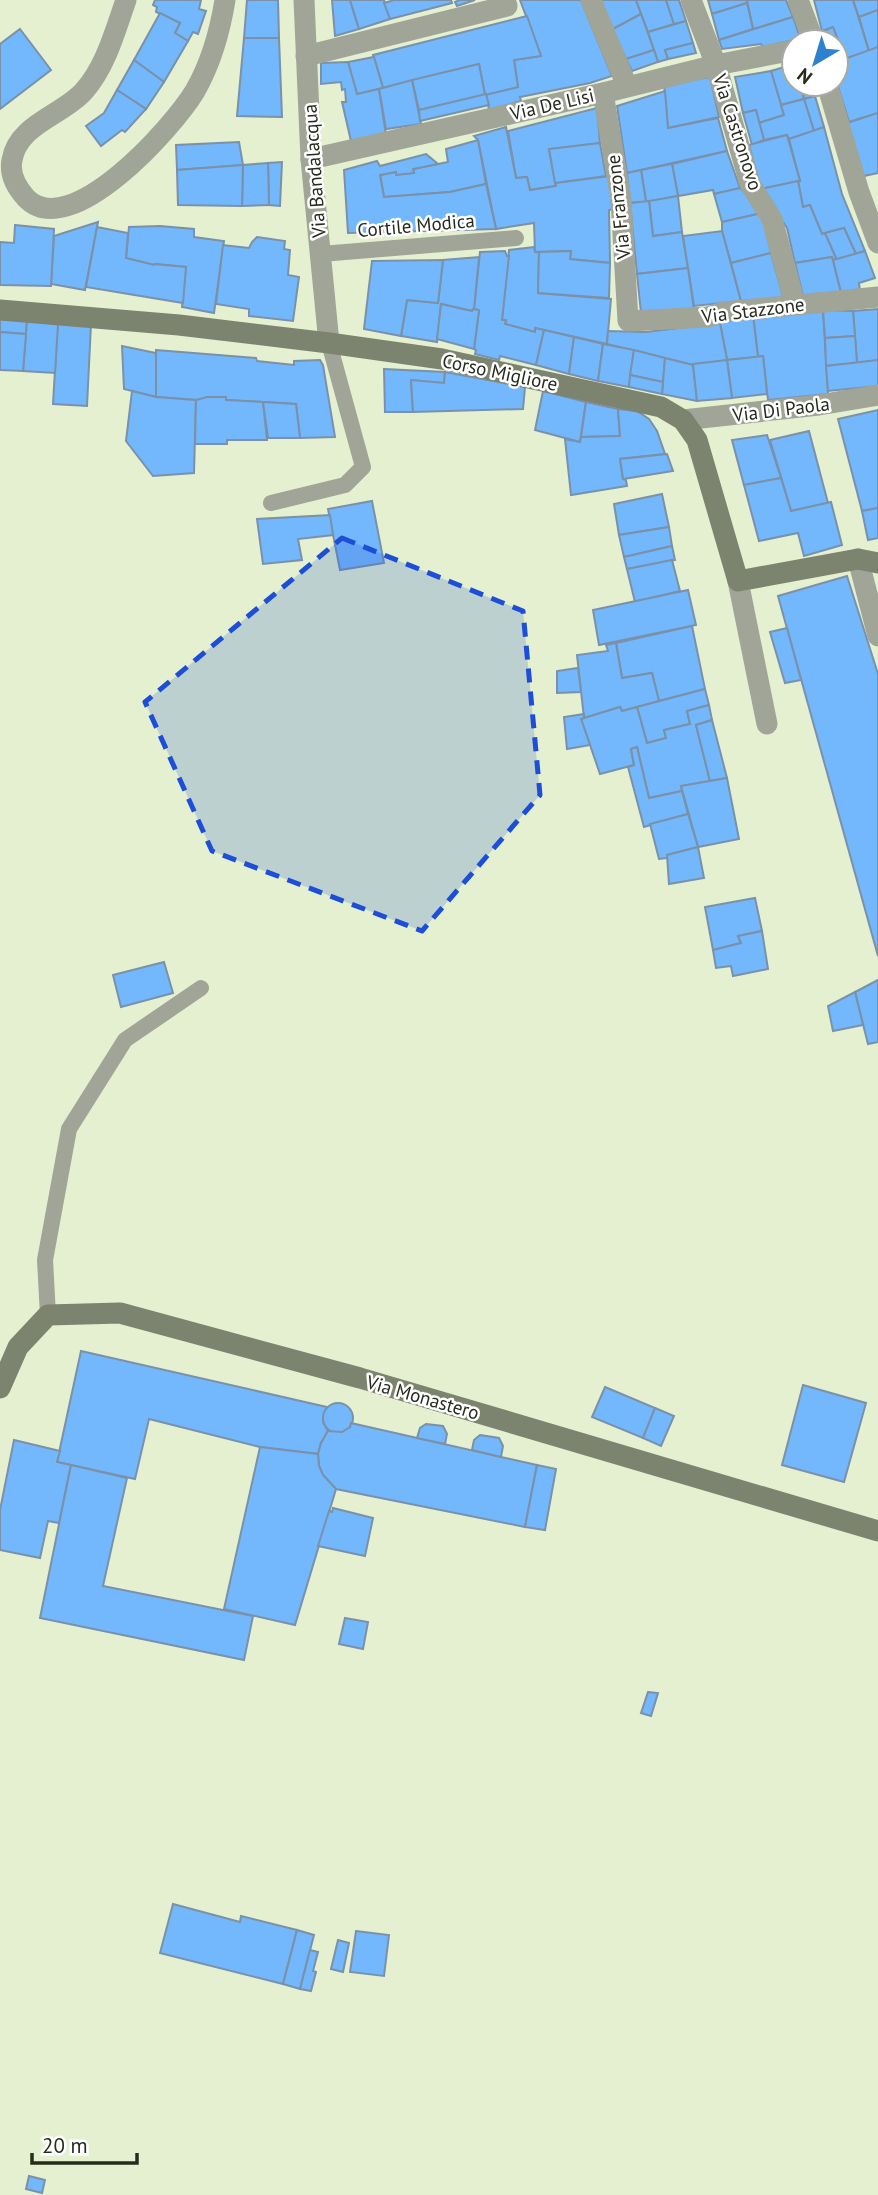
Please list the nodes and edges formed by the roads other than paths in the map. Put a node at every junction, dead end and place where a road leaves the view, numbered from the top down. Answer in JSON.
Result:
{"nodes":[{"id":1,"x":126,"y":0,"type":"edge"},
{"id":2,"x":225,"y":0,"type":"edge"},
{"id":3,"x":304,"y":0,"type":"edge"},
{"id":4,"x":505,"y":0,"type":"edge"},
{"id":5,"x":592,"y":0,"type":"edge"},
{"id":6,"x":691,"y":0,"type":"edge"},
{"id":7,"x":798,"y":0,"type":"edge"},
{"id":8,"x":809,"y":28,"type":"edge"},
{"id":9,"x":780,"y":53,"type":"edge"},
{"id":10,"x":306,"y":56,"type":"junction"},
{"id":11,"x":716,"y":65,"type":"junction"},
{"id":12,"x":626,"y":86,"type":"junction"},
{"id":13,"x":603,"y":93,"type":"junction"},
{"id":14,"x":833,"y":98,"type":"edge"},
{"id":15,"x":311,"y":159,"type":"junction"},
{"id":16,"x":869,"y":189,"type":"edge"},
{"id":17,"x":516,"y":238,"type":"dead end"},
{"id":18,"x":878,"y":243,"type":"edge"},
{"id":19,"x":320,"y":254,"type":"junction"},
{"id":20,"x":878,"y":297,"type":"edge"},
{"id":21,"x":795,"y":304,"type":"junction"},
{"id":22,"x":0,"y":310,"type":"edge"},
{"id":23,"x":628,"y":321,"type":"joint"},
{"id":24,"x":329,"y":342,"type":"junction"},
{"id":25,"x":878,"y":395,"type":"edge"},
{"id":26,"x":683,"y":420,"type":"junction"},
{"id":27,"x":271,"y":503,"type":"dead end"},
{"id":28,"x":868,"y":561,"type":"edge"},
{"id":29,"x":738,"y":581,"type":"junction"},
{"id":30,"x":878,"y":636,"type":"edge"},
{"id":31,"x":767,"y":724,"type":"dead end"},
{"id":32,"x":201,"y":988,"type":"dead end"},
{"id":33,"x":48,"y":1315,"type":"junction"},
{"id":34,"x":0,"y":1388,"type":"edge"},
{"id":35,"x":878,"y":1531,"type":"edge"}],
"edges":[{"from":1,"to":2,"type":"street"},
{"from":3,"to":10,"type":"street","name":"Via Bandalacqua"},
{"from":4,"to":10,"type":"street"},
{"from":5,"to":12,"type":"street"},
{"from":6,"to":11,"type":"street","name":"Via Castronovo"},
{"from":7,"to":8,"type":"street"},
{"from":9,"to":11,"type":"street","name":"Via De Lisi"},
{"from":10,"to":15,"type":"street","name":"Via Bandalacqua"},
{"from":11,"to":12,"type":"street","name":"Via De Lisi"},
{"from":11,"to":21,"type":"street","name":"Via Castronovo"},
{"from":12,"to":13,"type":"street","name":"Via De Lisi"},
{"from":13,"to":15,"type":"street","name":"Via De Lisi"},
{"from":13,"to":23,"type":"street","name":"Via Franzone"},
{"from":14,"to":16,"type":"street"},
{"from":15,"to":19,"type":"street","name":"Via Bandalacqua"},
{"from":16,"to":18,"type":"street"},
{"from":17,"to":19,"type":"lane","name":"Cortile Modica"},
{"from":19,"to":24,"type":"street","name":"Via Bandalacqua"},
{"from":20,"to":21,"type":"street","name":"Via Stazzone"},
{"from":21,"to":23,"type":"street","name":"Via Stazzone"},
{"from":22,"to":24,"type":"street","name":"Corso Migliore"},
{"from":24,"to":26,"type":"street","name":"Corso Migliore"},
{"from":24,"to":27,"type":"lane"},
{"from":25,"to":26,"type":"street","name":"Via Di Paola"},
{"from":26,"to":29,"type":"street"},
{"from":28,"to":29,"type":"street"},
{"from":28,"to":30,"type":"street"},
{"from":29,"to":31,"type":"street"},
{"from":32,"to":33,"type":"lane"},
{"from":33,"to":34,"type":"street"},
{"from":33,"to":35,"type":"street","name":"Via Monastero"}]}
